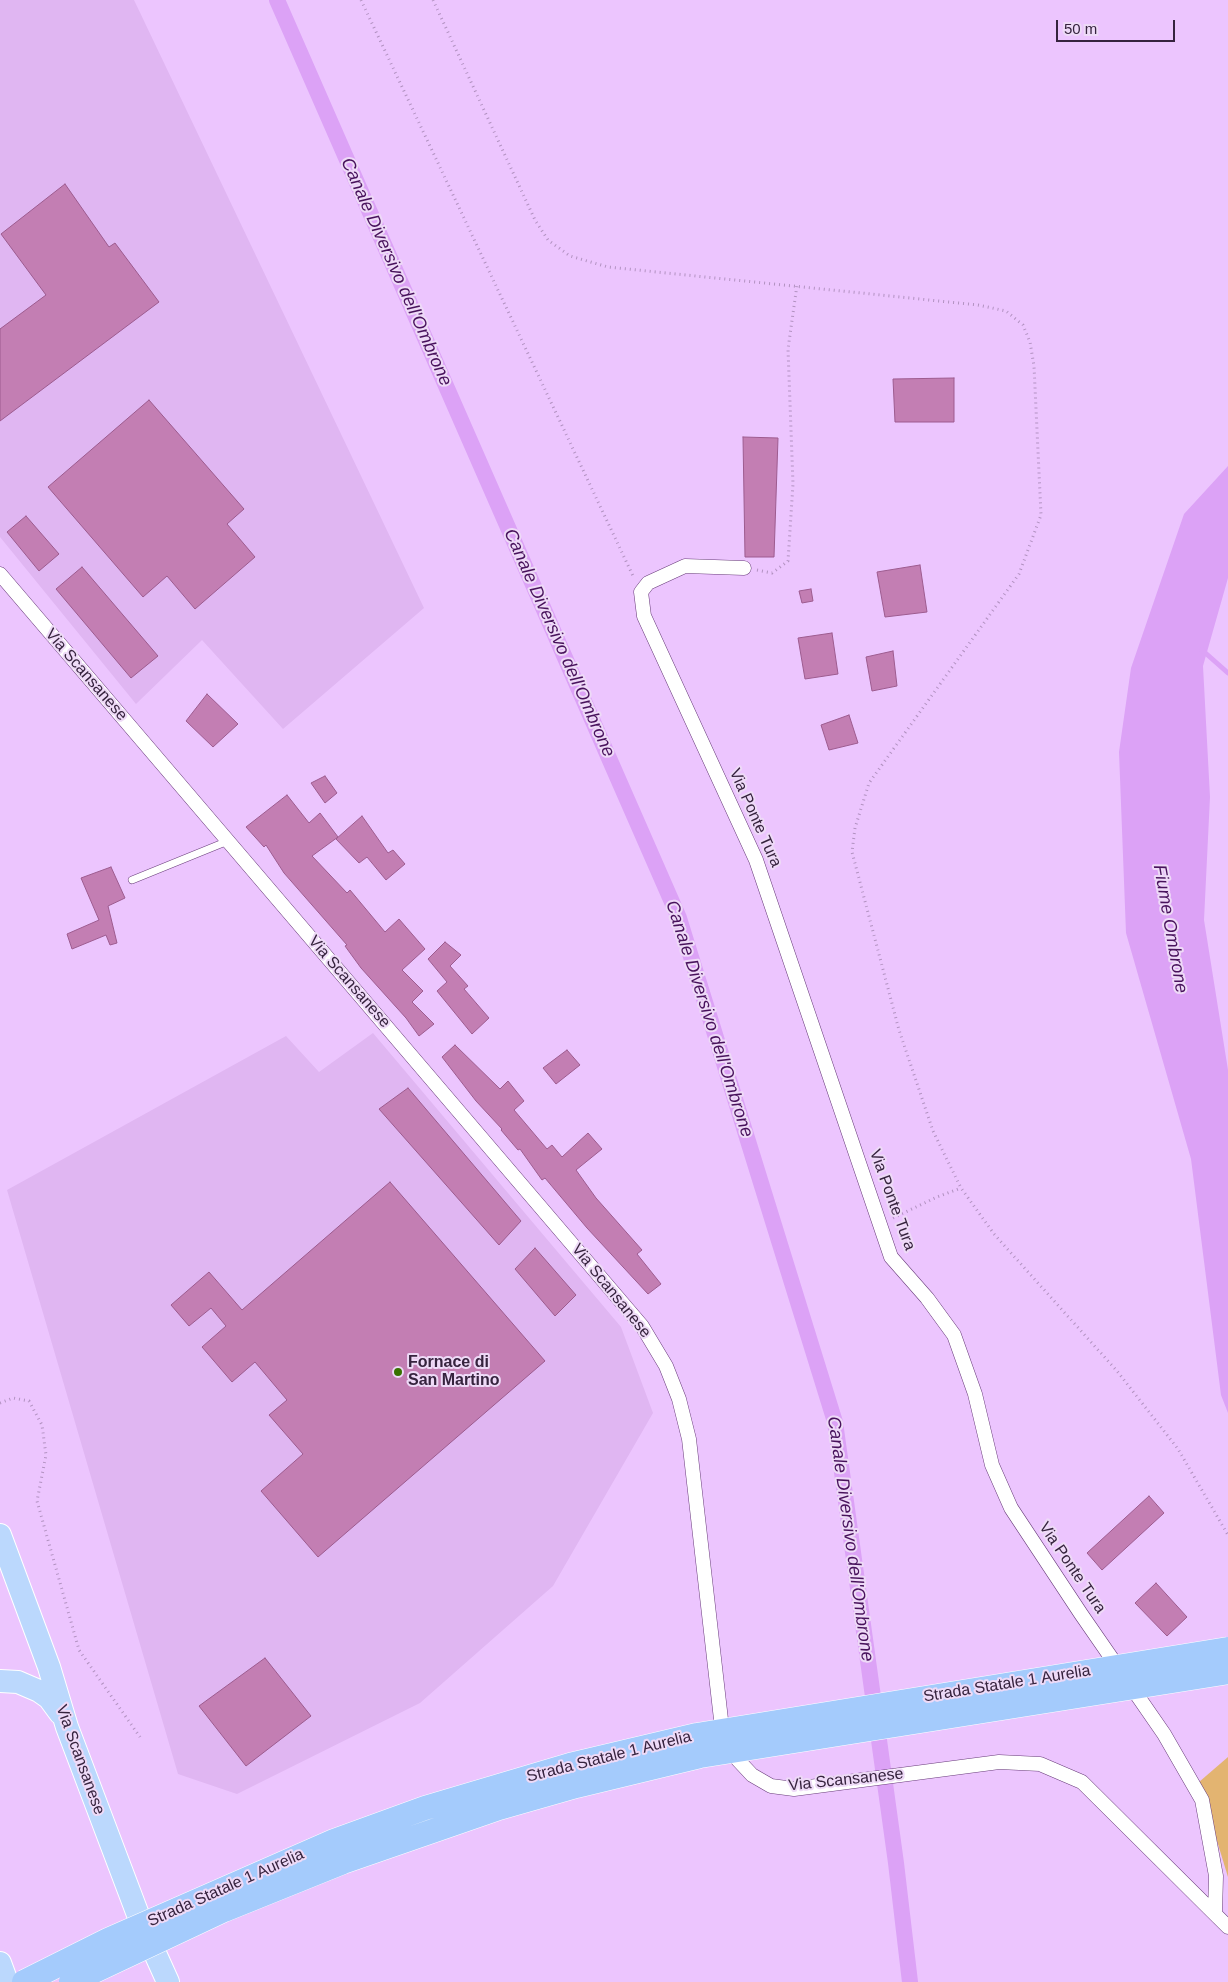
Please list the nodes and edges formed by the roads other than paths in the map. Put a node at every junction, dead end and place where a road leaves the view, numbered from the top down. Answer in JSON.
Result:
{"nodes":[{"id":1,"x":744,"y":568,"type":"road end"},
{"id":2,"x":0,"y":574,"type":"edge"},
{"id":3,"x":228,"y":841,"type":"junction"},
{"id":4,"x":132,"y":880,"type":"dead end"},
{"id":5,"x":0,"y":1535,"type":"edge"},
{"id":6,"x":1228,"y":1649,"type":"edge"},
{"id":7,"x":1228,"y":1672,"type":"edge"},
{"id":8,"x":0,"y":1681,"type":"edge"},
{"id":9,"x":67,"y":1727,"type":"junction"},
{"id":10,"x":1215,"y":1914,"type":"junction"},
{"id":11,"x":1228,"y":1927,"type":"edge"},
{"id":12,"x":0,"y":1963,"type":"edge"},
{"id":13,"x":7,"y":1982,"type":"edge"},
{"id":14,"x":24,"y":1982,"type":"edge"},
{"id":15,"x":71,"y":1982,"type":"edge"},
{"id":16,"x":168,"y":1982,"type":"edge"}],
"edges":[{"from":1,"to":10,"type":"street","name":"Via Ponte Tura"},
{"from":2,"to":3,"type":"street","name":"Via Scansanese"},
{"from":3,"to":4,"type":"lane"},
{"from":3,"to":10,"type":"street","name":"Via Scansanese"},
{"from":5,"to":9,"type":"main road","name":"Via Scansanese"},
{"from":6,"to":14,"type":"highway","name":"Strada Statale 1 Aurelia","bridge":true},
{"from":7,"to":15,"type":"highway","name":"Strada Statale 1 Aurelia","bridge":true},
{"from":8,"to":9,"type":"main road"},
{"from":9,"to":16,"type":"main road","name":"Via Scansanese"},
{"from":10,"to":11,"type":"street","name":"Via Scansanese"},
{"from":12,"to":13,"type":"main road"}]}
